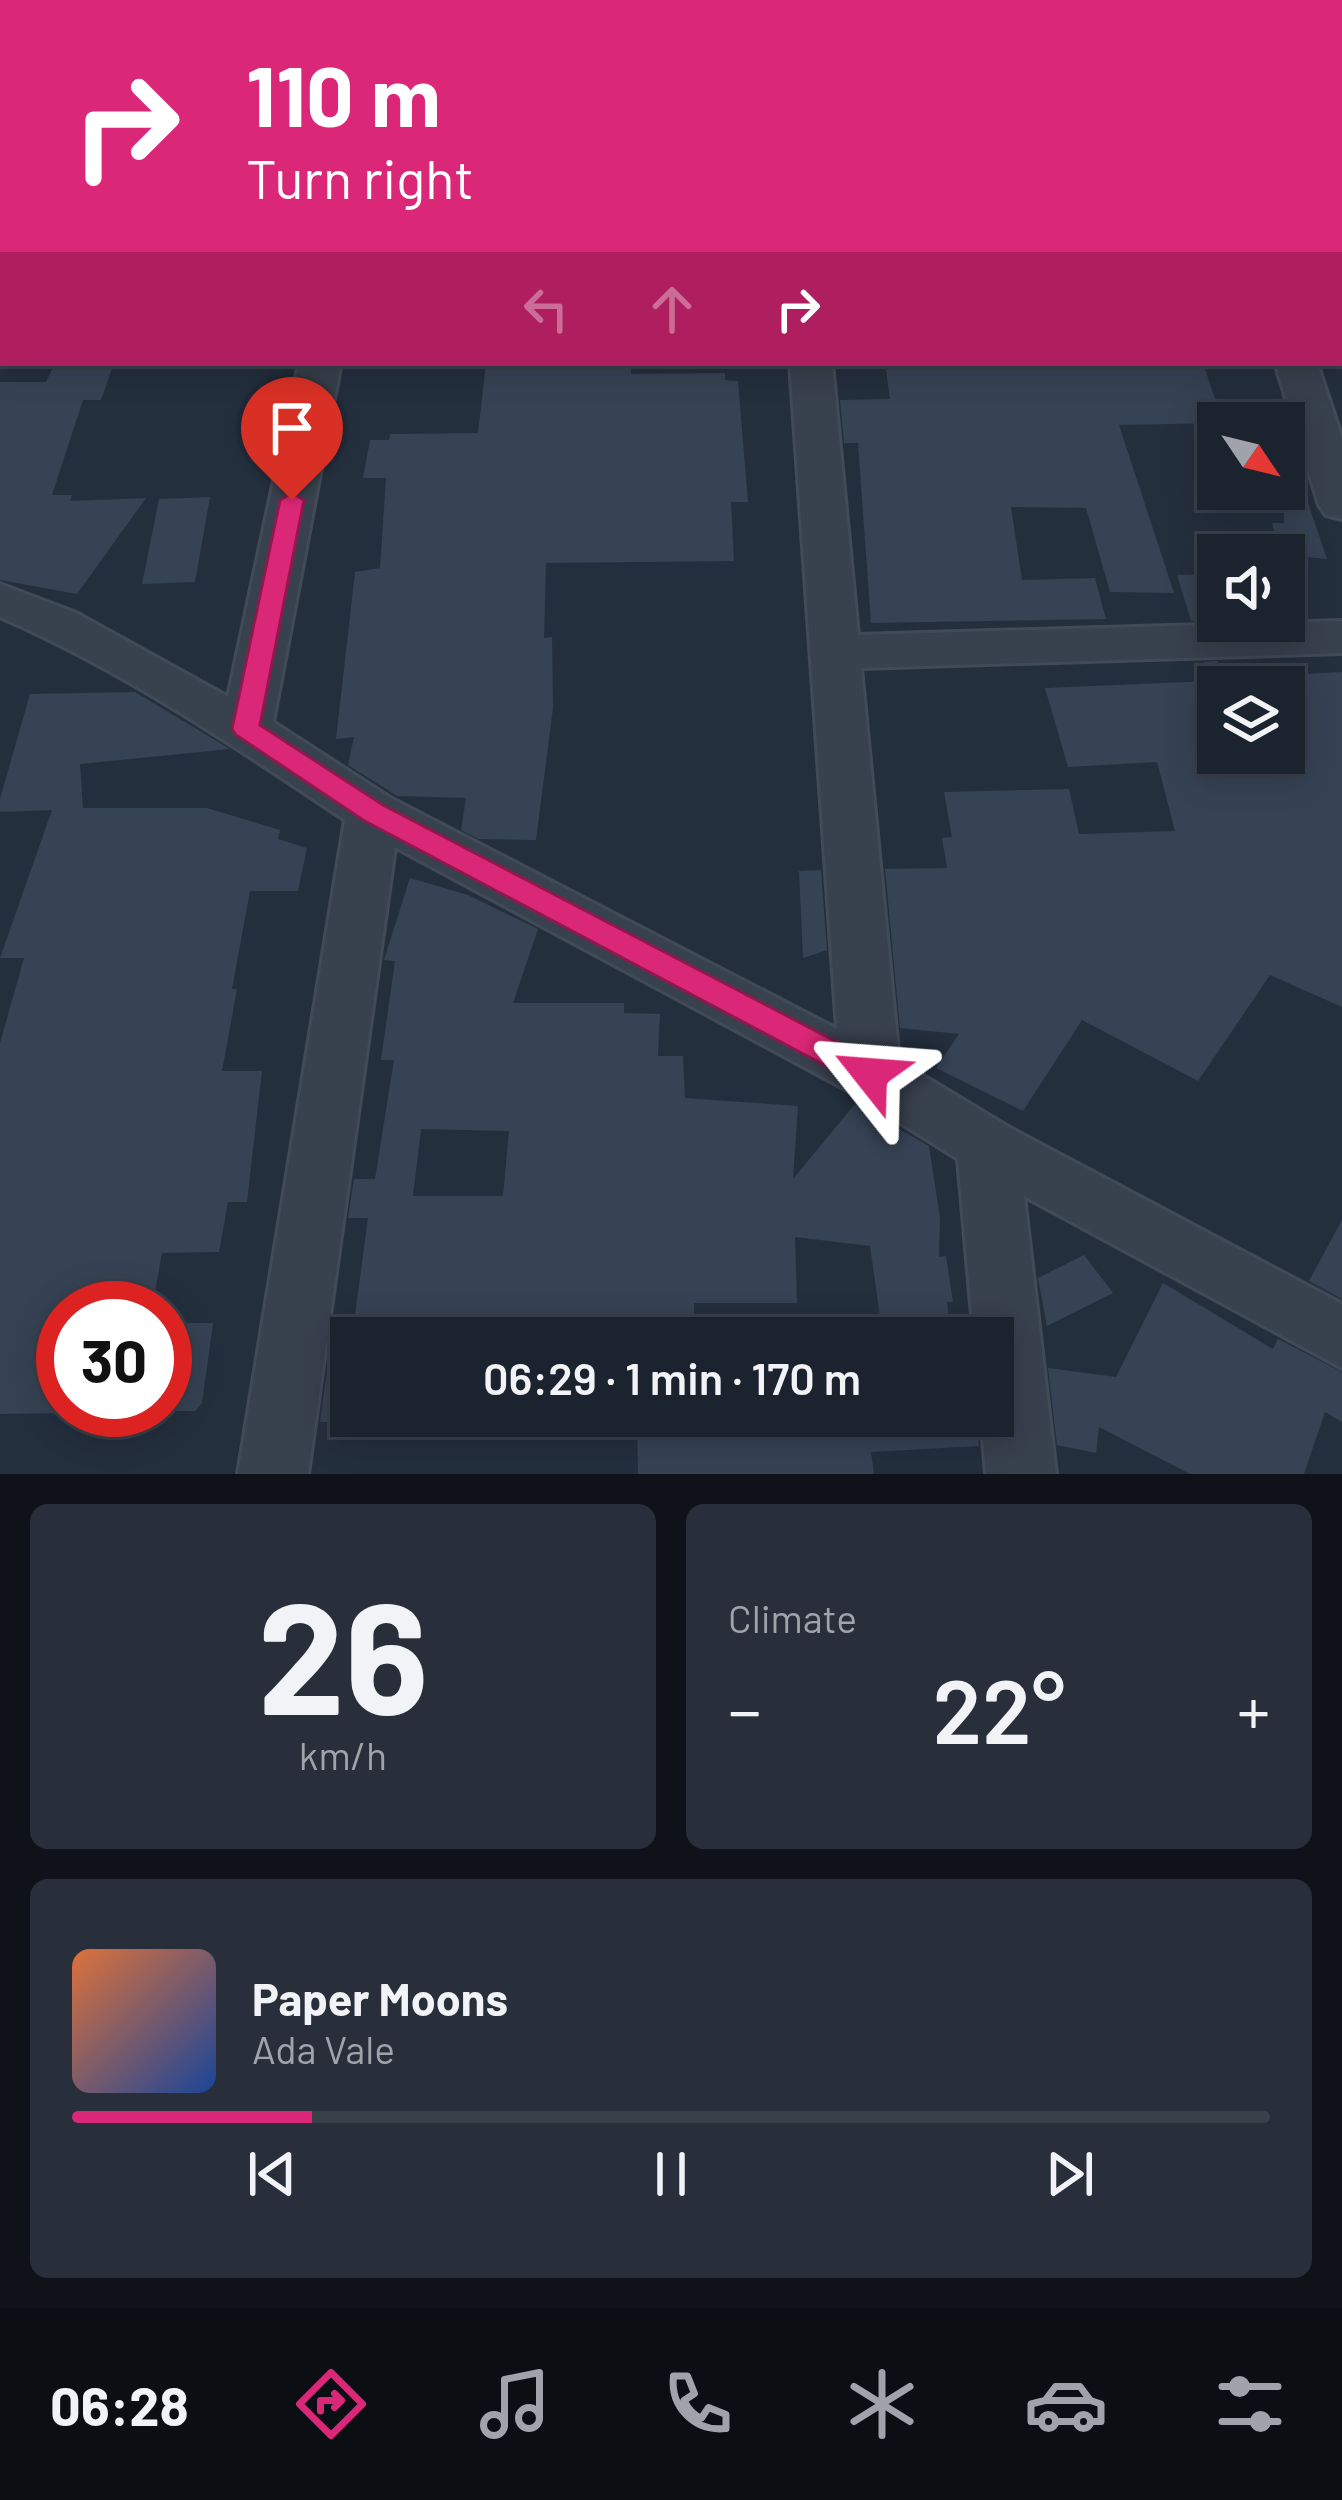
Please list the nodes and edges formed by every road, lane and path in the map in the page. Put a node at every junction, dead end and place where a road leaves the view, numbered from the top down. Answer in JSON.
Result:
{"nodes":[{"id":1,"x":319,"y":366,"type":"edge"},
{"id":2,"x":812,"y":366,"type":"edge"},
{"id":3,"x":1297,"y":366,"type":"edge"},
{"id":4,"x":1342,"y":505,"type":"edge"},
{"id":5,"x":0,"y":599,"type":"edge"},
{"id":6,"x":1342,"y":637,"type":"edge"},
{"id":7,"x":837,"y":652,"type":"junction"},
{"id":8,"x":246,"y":729,"type":"junction"},
{"id":9,"x":373,"y":812,"type":"junction"},
{"id":10,"x":870,"y":1074,"type":"junction"},
{"id":11,"x":988,"y":1146,"type":"junction"},
{"id":12,"x":1342,"y":1338,"type":"edge"},
{"id":13,"x":273,"y":1474,"type":"edge"},
{"id":14,"x":1022,"y":1474,"type":"edge"}],
"edges":[{"from":1,"to":8,"type":"street"},
{"from":2,"to":7,"type":"street"},
{"from":3,"to":4,"type":"street"},
{"from":5,"to":8,"type":"street"},
{"from":6,"to":7,"type":"street"},
{"from":7,"to":10,"type":"street"},
{"from":8,"to":9,"type":"street"},
{"from":9,"to":10,"type":"street"},
{"from":9,"to":13,"type":"street"},
{"from":10,"to":11,"type":"street"},
{"from":11,"to":12,"type":"street"},
{"from":11,"to":14,"type":"street"}]}
